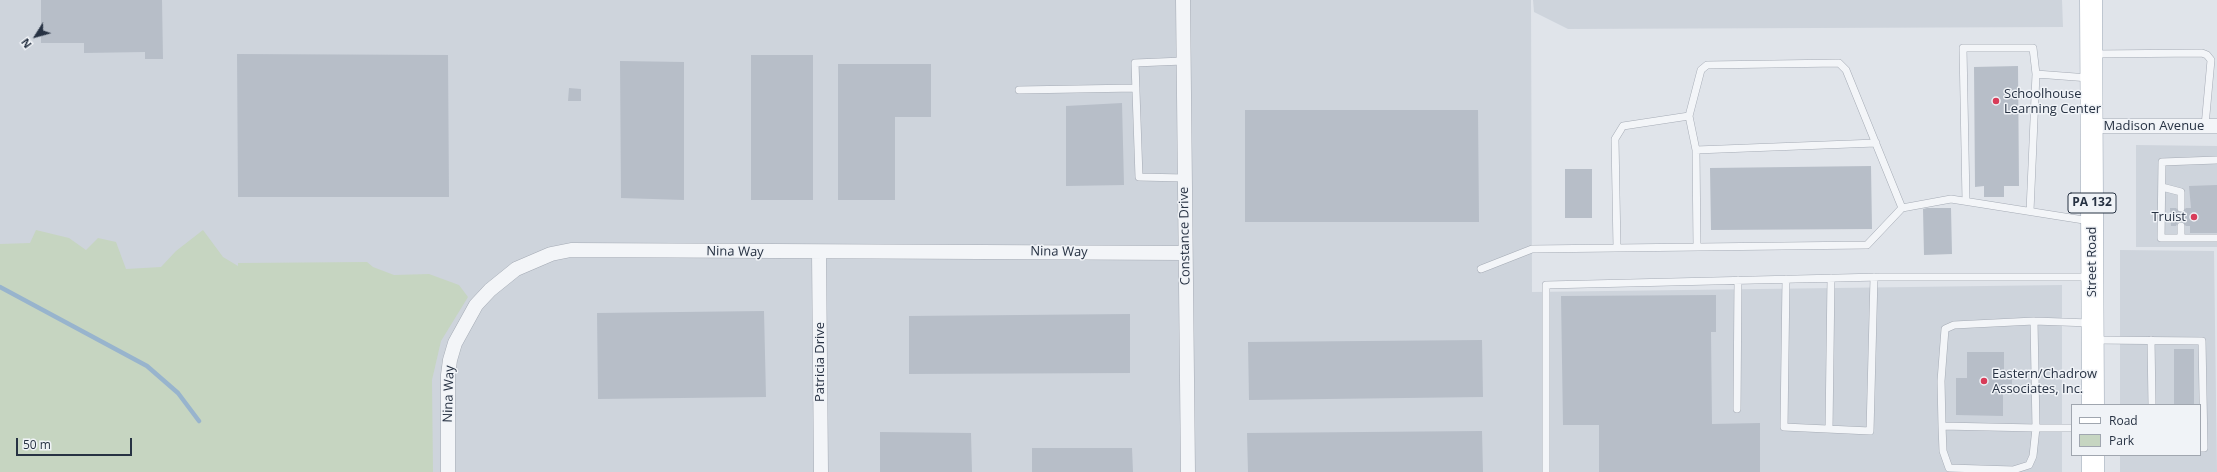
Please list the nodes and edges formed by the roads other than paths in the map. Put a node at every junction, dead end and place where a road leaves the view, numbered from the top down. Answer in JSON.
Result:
{"nodes":[{"id":1,"x":1183,"y":0,"type":"edge"},
{"id":2,"x":2091,"y":0,"type":"edge"},
{"id":3,"x":2091,"y":54,"type":"junction"},
{"id":4,"x":1183,"y":61,"type":"junction"},
{"id":5,"x":2036,"y":74,"type":"junction"},
{"id":6,"x":2091,"y":78,"type":"junction"},
{"id":7,"x":1136,"y":88,"type":"junction"},
{"id":8,"x":1019,"y":90,"type":"dead end"},
{"id":9,"x":1689,"y":116,"type":"junction"},
{"id":10,"x":2092,"y":126,"type":"junction"},
{"id":11,"x":2211,"y":126,"type":"edge"},
{"id":12,"x":1876,"y":142,"type":"junction"},
{"id":13,"x":1696,"y":150,"type":"junction"},
{"id":14,"x":2217,"y":160,"type":"edge"},
{"id":15,"x":1184,"y":178,"type":"junction"},
{"id":16,"x":2162,"y":187,"type":"junction"},
{"id":17,"x":1966,"y":201,"type":"junction"},
{"id":18,"x":1902,"y":208,"type":"junction"},
{"id":19,"x":2181,"y":208,"type":"dead end"},
{"id":20,"x":2030,"y":212,"type":"junction"},
{"id":21,"x":2092,"y":222,"type":"junction"},
{"id":22,"x":2181,"y":226,"type":"dead end"},
{"id":23,"x":2181,"y":238,"type":"junction"},
{"id":24,"x":2217,"y":238,"type":"edge"},
{"id":25,"x":1697,"y":247,"type":"junction"},
{"id":26,"x":1616,"y":248,"type":"junction"},
{"id":27,"x":819,"y":252,"type":"junction"},
{"id":28,"x":1185,"y":253,"type":"junction"},
{"id":29,"x":1481,"y":269,"type":"dead end"},
{"id":30,"x":1874,"y":277,"type":"junction"},
{"id":31,"x":2092,"y":277,"type":"junction"},
{"id":32,"x":1831,"y":278,"type":"junction"},
{"id":33,"x":1786,"y":279,"type":"junction"},
{"id":34,"x":1738,"y":280,"type":"junction"},
{"id":35,"x":2034,"y":321,"type":"junction"},
{"id":36,"x":2092,"y":331,"type":"junction"},
{"id":37,"x":2151,"y":340,"type":"junction"},
{"id":38,"x":2093,"y":404,"type":"edge"},
{"id":39,"x":2152,"y":404,"type":"edge"},
{"id":40,"x":1737,"y":409,"type":"dead end"},
{"id":41,"x":1942,"y":426,"type":"junction"},
{"id":42,"x":2036,"y":428,"type":"junction"},
{"id":43,"x":2071,"y":428,"type":"edge"},
{"id":44,"x":1829,"y":429,"type":"junction"},
{"id":45,"x":2201,"y":448,"type":"edge"},
{"id":46,"x":2093,"y":456,"type":"edge"},
{"id":47,"x":448,"y":472,"type":"edge"},
{"id":48,"x":821,"y":472,"type":"edge"},
{"id":49,"x":1188,"y":472,"type":"edge"},
{"id":50,"x":1546,"y":472,"type":"edge"},
{"id":51,"x":2093,"y":472,"type":"edge"}],
"edges":[{"from":1,"to":4,"type":"street","name":"Constance Drive"},
{"from":2,"to":3,"type":"main road","name":"Street Road","number":"PA 132"},
{"from":3,"to":6,"type":"main road","name":"Street Road","number":"PA 132"},
{"from":3,"to":11,"type":"lane"},
{"from":4,"to":7,"type":"lane"},
{"from":4,"to":15,"type":"street","name":"Constance Drive"},
{"from":5,"to":6,"type":"lane"},
{"from":5,"to":17,"type":"lane"},
{"from":5,"to":20,"type":"lane"},
{"from":6,"to":10,"type":"main road","name":"Street Road","number":"PA 132"},
{"from":7,"to":8,"type":"lane"},
{"from":7,"to":15,"type":"lane"},
{"from":9,"to":12,"type":"lane"},
{"from":9,"to":13,"type":"lane"},
{"from":9,"to":26,"type":"lane"},
{"from":10,"to":11,"type":"street","name":"Madison Avenue"},
{"from":10,"to":21,"type":"main road","name":"Street Road","number":"PA 132"},
{"from":12,"to":13,"type":"lane"},
{"from":12,"to":18,"type":"lane"},
{"from":13,"to":25,"type":"lane"},
{"from":14,"to":16,"type":"lane"},
{"from":15,"to":28,"type":"street","name":"Constance Drive"},
{"from":16,"to":19,"type":"lane"},
{"from":16,"to":23,"type":"lane"},
{"from":17,"to":18,"type":"lane"},
{"from":17,"to":20,"type":"lane"},
{"from":18,"to":25,"type":"lane"},
{"from":20,"to":21,"type":"lane"},
{"from":21,"to":31,"type":"main road","name":"Street Road","number":"PA 132"},
{"from":22,"to":23,"type":"lane"},
{"from":23,"to":24,"type":"lane"},
{"from":25,"to":26,"type":"lane"},
{"from":26,"to":29,"type":"lane"},
{"from":27,"to":28,"type":"street","name":"Nina Way"},
{"from":27,"to":47,"type":"street","name":"Nina Way"},
{"from":27,"to":48,"type":"street","name":"Patricia Drive"},
{"from":28,"to":49,"type":"street","name":"Constance Drive"},
{"from":30,"to":31,"type":"lane"},
{"from":30,"to":32,"type":"lane"},
{"from":30,"to":44,"type":"lane"},
{"from":31,"to":36,"type":"main road","name":"Street Road","number":"PA 132"},
{"from":32,"to":33,"type":"lane"},
{"from":32,"to":44,"type":"lane"},
{"from":33,"to":34,"type":"lane"},
{"from":33,"to":44,"type":"lane"},
{"from":34,"to":40,"type":"lane"},
{"from":34,"to":50,"type":"lane"},
{"from":35,"to":36,"type":"lane"},
{"from":35,"to":41,"type":"lane"},
{"from":35,"to":42,"type":"lane"},
{"from":36,"to":37,"type":"lane"},
{"from":36,"to":38,"type":"main road","name":"Street Road","number":"PA 132"},
{"from":37,"to":39,"type":"lane"},
{"from":37,"to":45,"type":"lane"},
{"from":41,"to":42,"type":"lane"},
{"from":41,"to":42,"type":"lane"},
{"from":42,"to":43,"type":"lane"},
{"from":46,"to":51,"type":"main road"}]}
